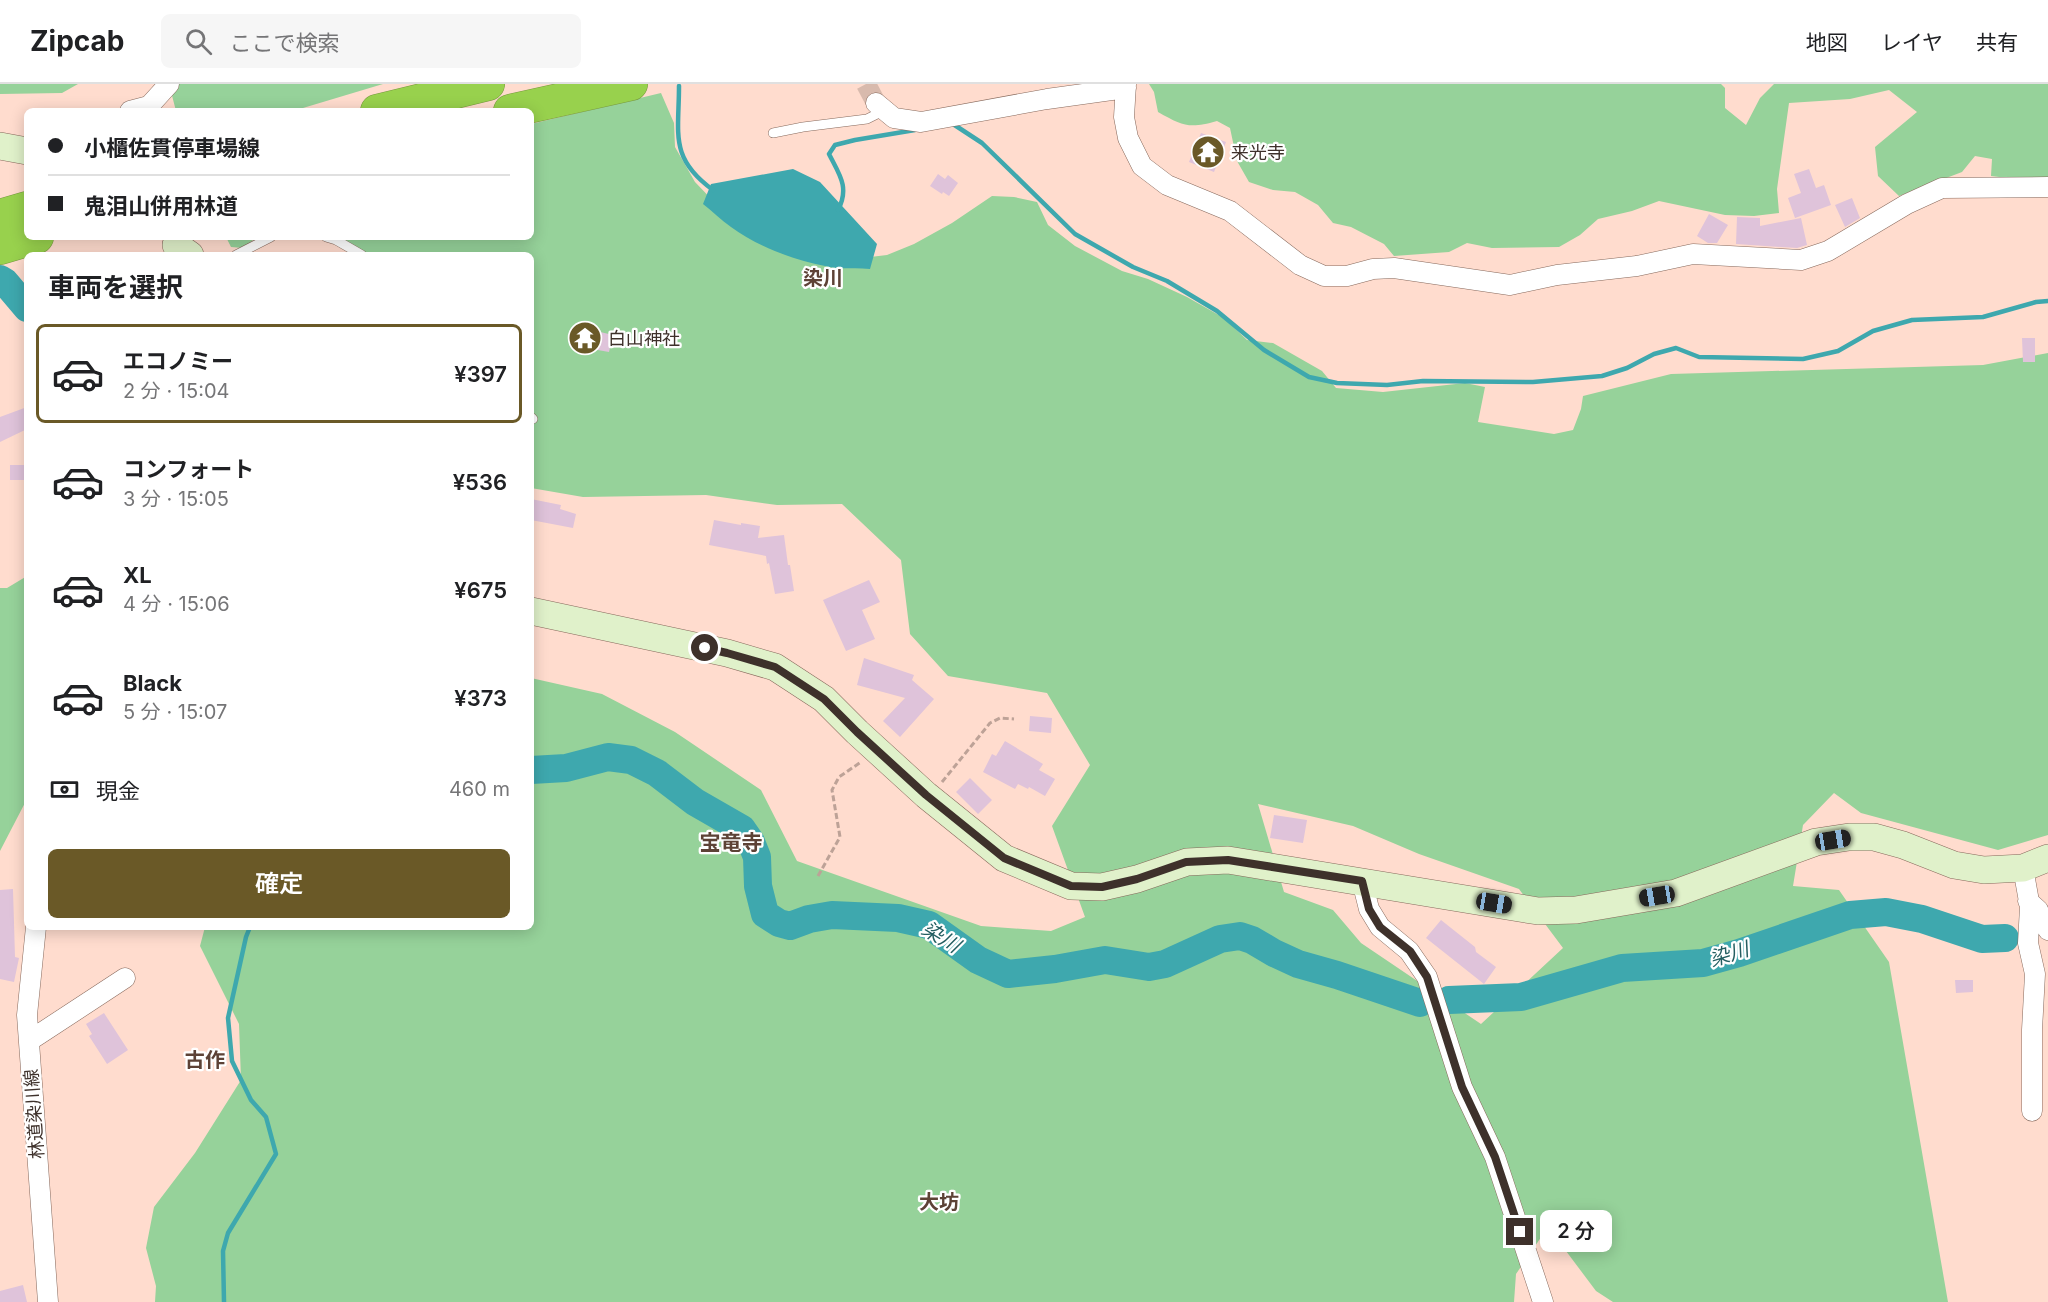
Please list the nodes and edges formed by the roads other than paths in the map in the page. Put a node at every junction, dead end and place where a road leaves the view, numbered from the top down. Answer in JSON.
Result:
{"nodes":[{"id":1,"x":169,"y":84,"type":"edge"},
{"id":2,"x":488,"y":84,"type":"edge"},
{"id":3,"x":631,"y":84,"type":"edge"},
{"id":4,"x":1126,"y":86,"type":"edge"},
{"id":5,"x":880,"y":107,"type":"joint"},
{"id":6,"x":141,"y":108,"type":"edge"},
{"id":7,"x":389,"y":108,"type":"edge"},
{"id":8,"x":523,"y":108,"type":"edge"},
{"id":9,"x":772,"y":132,"type":"dead end"},
{"id":10,"x":0,"y":146,"type":"edge"},
{"id":11,"x":24,"y":150,"type":"edge"},
{"id":12,"x":2048,"y":187,"type":"edge"},
{"id":13,"x":265,"y":240,"type":"edge"},
{"id":14,"x":336,"y":240,"type":"edge"},
{"id":15,"x":242,"y":252,"type":"edge"},
{"id":16,"x":357,"y":252,"type":"edge"},
{"id":17,"x":534,"y":612,"type":"edge"},
{"id":18,"x":2048,"y":858,"type":"edge"},
{"id":19,"x":2023,"y":868,"type":"junction"},
{"id":20,"x":1362,"y":881,"type":"junction"},
{"id":21,"x":2028,"y":901,"type":"junction"},
{"id":22,"x":36,"y":930,"type":"edge"},
{"id":23,"x":2048,"y":930,"type":"edge"},
{"id":24,"x":125,"y":978,"type":"dead end"},
{"id":25,"x":29,"y":1041,"type":"junction"},
{"id":26,"x":2031,"y":1111,"type":"dead end"},
{"id":27,"x":48,"y":1302,"type":"edge"},
{"id":28,"x":1543,"y":1302,"type":"edge"}],
"edges":[{"from":1,"to":6,"type":"street"},
{"from":2,"to":7,"type":"highway"},
{"from":3,"to":8,"type":"highway"},
{"from":4,"to":5,"type":"street"},
{"from":4,"to":12,"type":"street"},
{"from":5,"to":9,"type":"lane"},
{"from":10,"to":11,"type":"main road"},
{"from":13,"to":15,"type":"lane"},
{"from":14,"to":16,"type":"lane"},
{"from":17,"to":20,"type":"main road"},
{"from":18,"to":19,"type":"main road"},
{"from":19,"to":20,"type":"main road"},
{"from":19,"to":21,"type":"street"},
{"from":20,"to":28,"type":"street"},
{"from":21,"to":23,"type":"street"},
{"from":21,"to":26,"type":"street"},
{"from":22,"to":25,"type":"street","name":"林道染川線"},
{"from":24,"to":25,"type":"street"},
{"from":25,"to":27,"type":"street","name":"林道染川線"}]}
